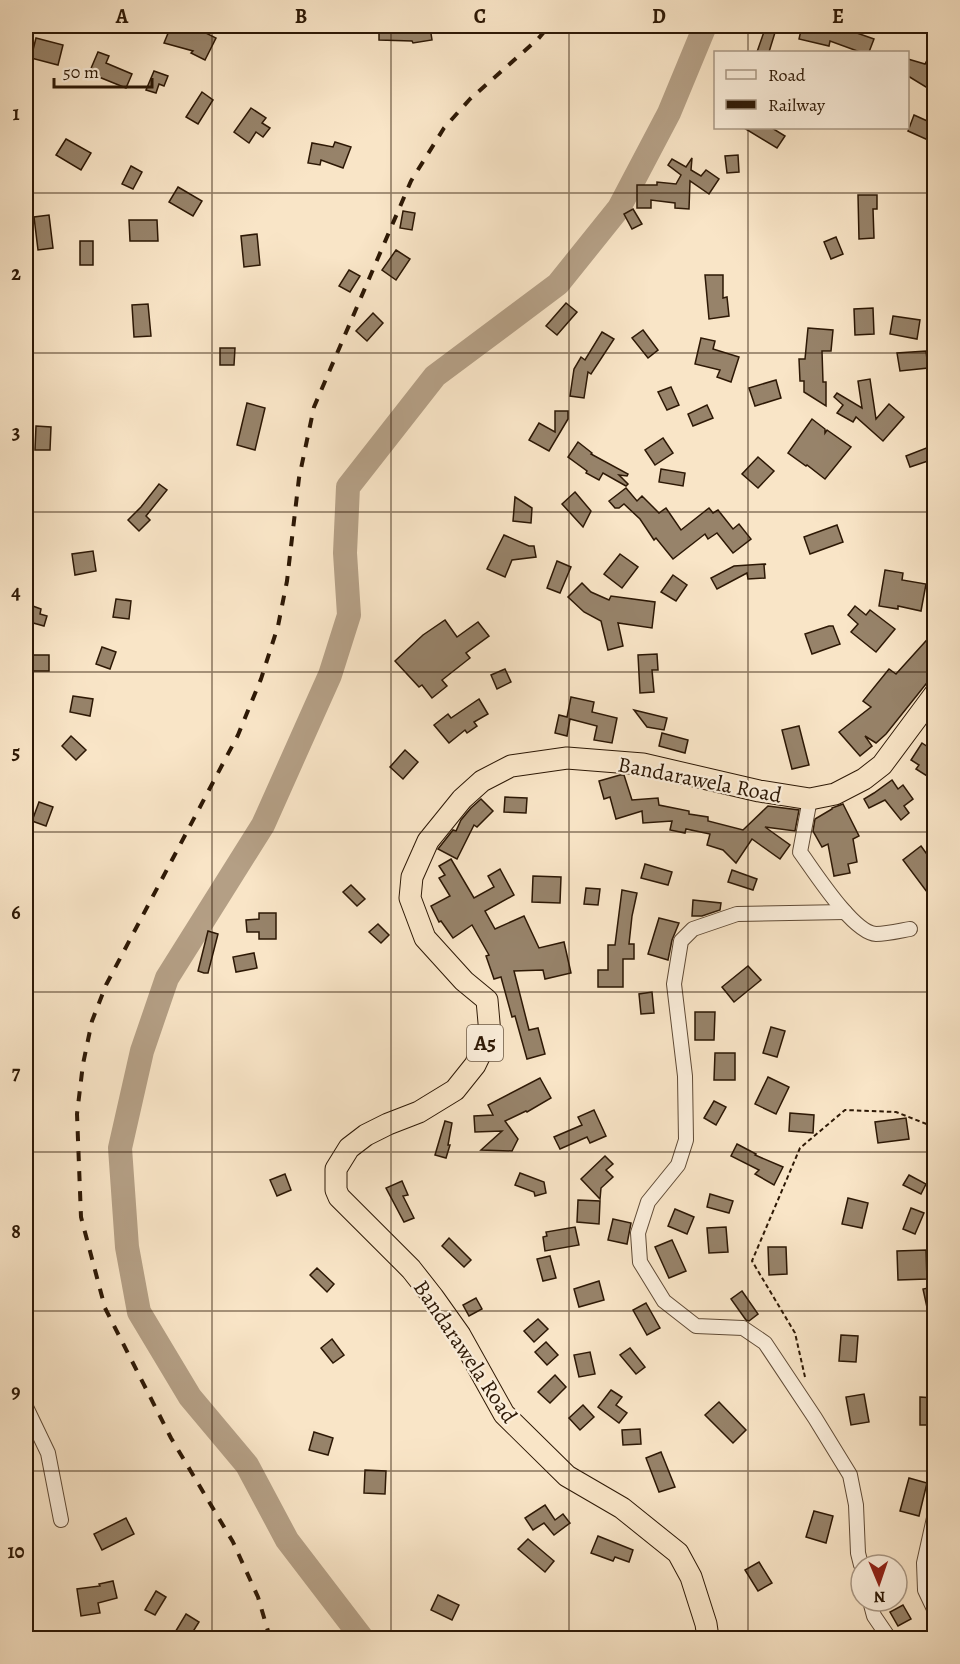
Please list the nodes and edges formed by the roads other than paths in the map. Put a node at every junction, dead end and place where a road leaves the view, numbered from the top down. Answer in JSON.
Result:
{"nodes":[{"id":1,"x":934,"y":695,"type":"edge"},
{"id":2,"x":810,"y":799,"type":"junction"},
{"id":3,"x":845,"y":912,"type":"junction"},
{"id":4,"x":910,"y":929,"type":"dead end"},
{"id":5,"x":26,"y":1407,"type":"edge"},
{"id":6,"x":934,"y":1518,"type":"edge"},
{"id":7,"x":61,"y":1520,"type":"dead end"},
{"id":8,"x":858,"y":1553,"type":"edge"},
{"id":9,"x":934,"y":1609,"type":"edge"},
{"id":10,"x":873,"y":1613,"type":"edge"},
{"id":11,"x":708,"y":1638,"type":"edge"},
{"id":12,"x":889,"y":1638,"type":"edge"}],
"edges":[{"from":1,"to":2,"type":"highway","name":"Bandarawela Road","number":"A5"},
{"from":2,"to":3,"type":"street"},
{"from":2,"to":11,"type":"highway","name":"Bandarawela Road","number":"A5"},
{"from":3,"to":4,"type":"street"},
{"from":3,"to":8,"type":"street"},
{"from":5,"to":7,"type":"street"},
{"from":6,"to":9,"type":"street"},
{"from":10,"to":12,"type":"street"}]}
